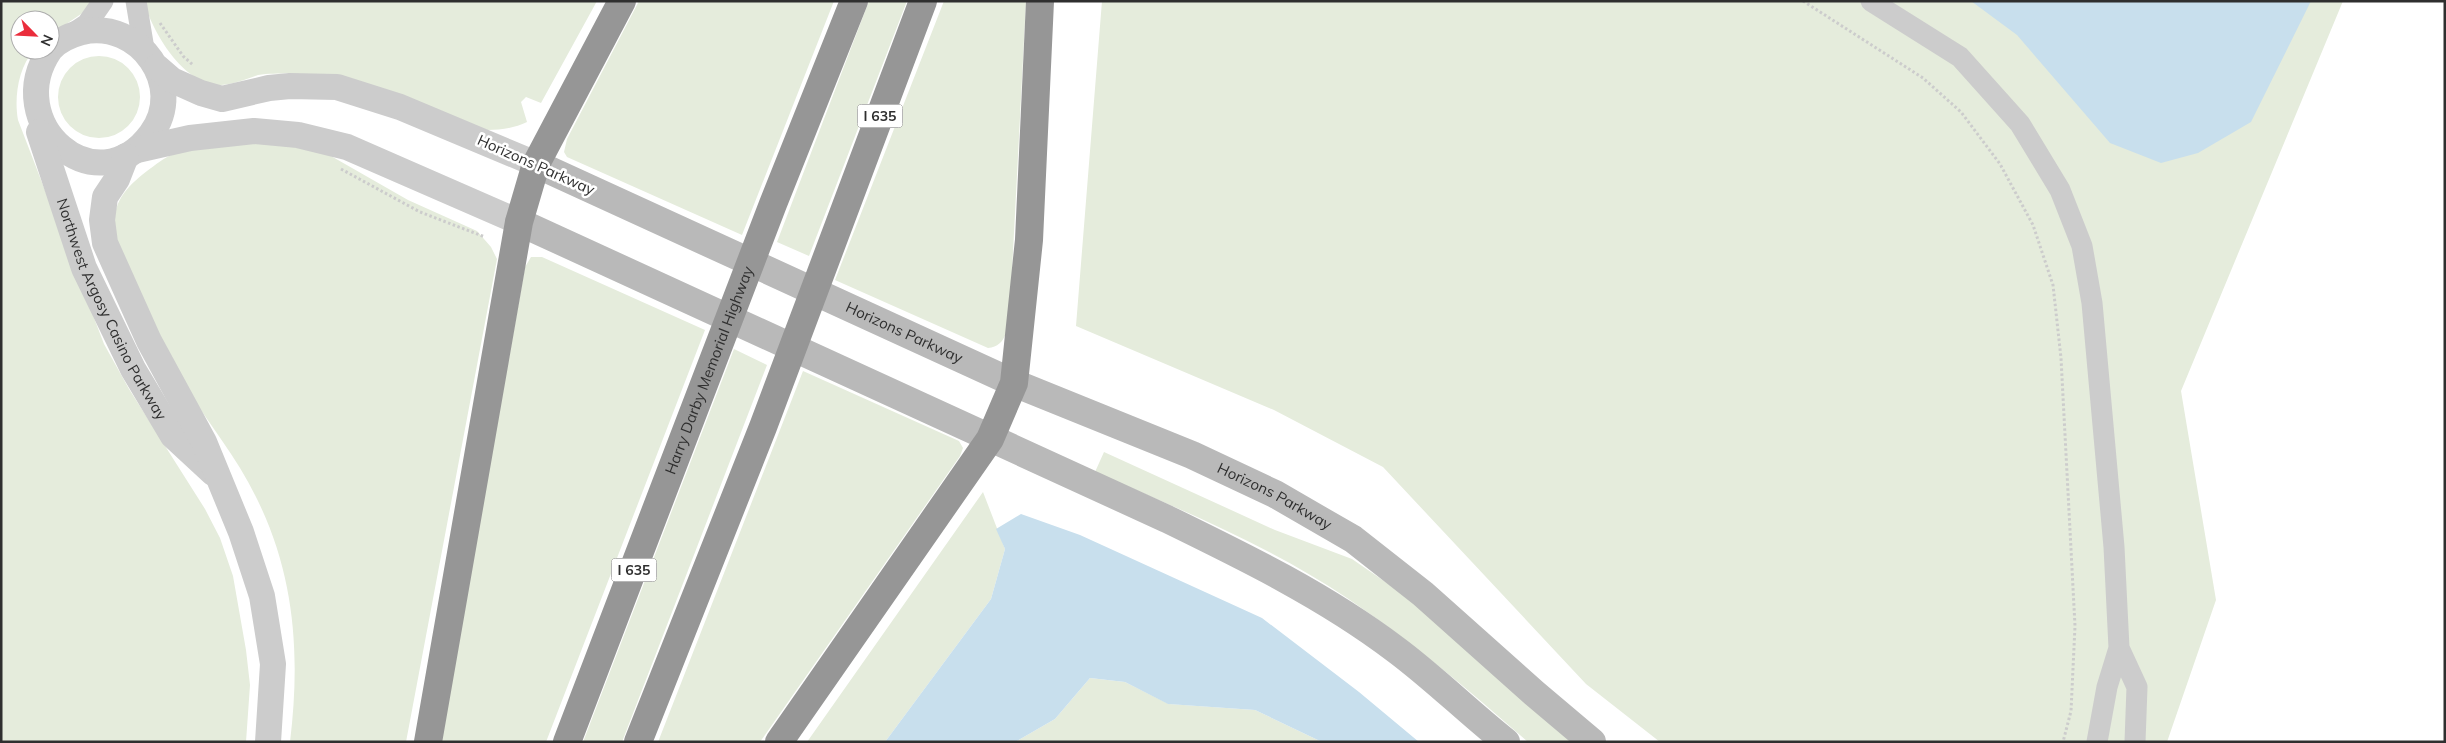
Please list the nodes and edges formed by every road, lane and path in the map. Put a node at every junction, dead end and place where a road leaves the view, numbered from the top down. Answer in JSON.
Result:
{"nodes":[{"id":1,"x":103,"y":1,"type":"edge"},
{"id":2,"x":136,"y":1,"type":"edge"},
{"id":3,"x":622,"y":1,"type":"edge"},
{"id":4,"x":854,"y":1,"type":"edge"},
{"id":5,"x":923,"y":1,"type":"edge"},
{"id":6,"x":1040,"y":1,"type":"edge"},
{"id":7,"x":1802,"y":1,"type":"edge"},
{"id":8,"x":1871,"y":1,"type":"edge"},
{"id":9,"x":158,"y":17,"type":"dead end"},
{"id":10,"x":72,"y":34,"type":"junction"},
{"id":11,"x":60,"y":43,"type":"edge"},
{"id":12,"x":150,"y":58,"type":"junction"},
{"id":13,"x":42,"y":60,"type":"edge"},
{"id":14,"x":201,"y":70,"type":"dead end"},
{"id":15,"x":36,"y":124,"type":"junction"},
{"id":16,"x":131,"y":153,"type":"junction"},
{"id":17,"x":536,"y":164,"type":"junction"},
{"id":18,"x":333,"y":165,"type":"dead end"},
{"id":19,"x":519,"y":222,"type":"junction"},
{"id":20,"x":485,"y":237,"type":"dead end"},
{"id":21,"x":1014,"y":383,"type":"junction"},
{"id":22,"x":990,"y":439,"type":"junction"},
{"id":23,"x":218,"y":477,"type":"junction"},
{"id":24,"x":2119,"y":648,"type":"junction"},
{"id":25,"x":268,"y":742,"type":"edge"},
{"id":26,"x":428,"y":742,"type":"edge"},
{"id":27,"x":567,"y":742,"type":"edge"},
{"id":28,"x":638,"y":742,"type":"edge"},
{"id":29,"x":779,"y":742,"type":"edge"},
{"id":30,"x":1506,"y":742,"type":"edge"},
{"id":31,"x":1592,"y":742,"type":"edge"},
{"id":32,"x":2063,"y":742,"type":"edge"},
{"id":33,"x":2097,"y":742,"type":"edge"},
{"id":34,"x":2135,"y":742,"type":"edge"}],
"edges":[{"from":1,"to":10,"type":"street"},
{"from":2,"to":12,"type":"street"},
{"from":3,"to":17,"type":"highway"},
{"from":4,"to":27,"type":"highway","name":"Harry Darby Memorial Highway","number":"I 635"},
{"from":5,"to":28,"type":"highway","number":"I 635"},
{"from":6,"to":21,"type":"highway"},
{"from":7,"to":32,"type":"path"},
{"from":8,"to":24,"type":"street"},
{"from":9,"to":14,"type":"path"},
{"from":10,"to":11,"type":"street"},
{"from":10,"to":12,"type":"street"},
{"from":12,"to":16,"type":"street"},
{"from":12,"to":17,"type":"street","name":"Horizons Parkway"},
{"from":13,"to":15,"type":"street"},
{"from":15,"to":16,"type":"street"},
{"from":15,"to":23,"type":"street","name":"Northwest Argosy Casino Parkway"},
{"from":16,"to":19,"type":"street"},
{"from":16,"to":23,"type":"street","name":"Northwest Argosy Casino Parkway"},
{"from":17,"to":19,"type":"highway"},
{"from":17,"to":21,"type":"main road","name":"Horizons Parkway"},
{"from":18,"to":20,"type":"path"},
{"from":19,"to":22,"type":"main road"},
{"from":19,"to":26,"type":"highway"},
{"from":21,"to":22,"type":"highway"},
{"from":21,"to":31,"type":"main road","name":"Horizons Parkway"},
{"from":22,"to":29,"type":"highway"},
{"from":22,"to":30,"type":"main road"},
{"from":23,"to":25,"type":"street","name":"Northwest Argosy Casino Parkway"},
{"from":24,"to":33,"type":"street"},
{"from":24,"to":34,"type":"street"}]}
